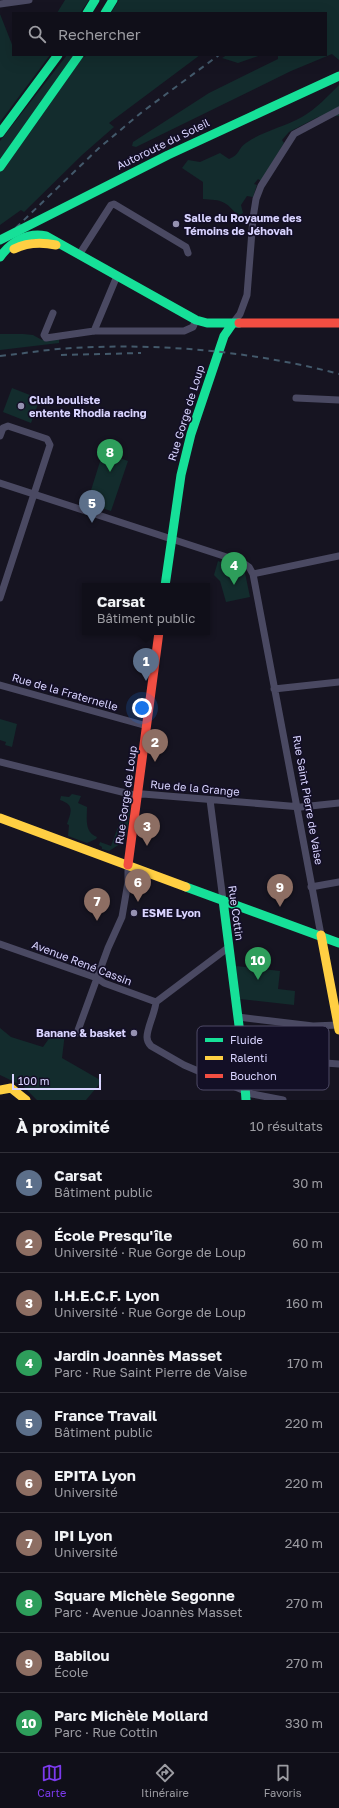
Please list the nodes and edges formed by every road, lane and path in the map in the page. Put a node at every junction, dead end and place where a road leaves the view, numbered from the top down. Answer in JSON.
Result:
{"nodes":[{"id":1,"x":29,"y":0,"type":"edge"},
{"id":2,"x":95,"y":0,"type":"edge"},
{"id":3,"x":113,"y":0,"type":"edge"},
{"id":4,"x":0,"y":4,"type":"edge"},
{"id":5,"x":88,"y":12,"type":"edge"},
{"id":6,"x":106,"y":12,"type":"edge"},
{"id":7,"x":57,"y":56,"type":"edge"},
{"id":8,"x":78,"y":56,"type":"edge"},
{"id":9,"x":339,"y":68,"type":"edge"},
{"id":10,"x":339,"y":76,"type":"edge"},
{"id":11,"x":339,"y":110,"type":"edge"},
{"id":12,"x":0,"y":133,"type":"edge"},
{"id":13,"x":0,"y":167,"type":"edge"},
{"id":14,"x":0,"y":232,"type":"edge"},
{"id":15,"x":0,"y":240,"type":"edge"},
{"id":16,"x":76,"y":253,"type":"junction"},
{"id":17,"x":188,"y":253,"type":"dead end"},
{"id":18,"x":0,"y":257,"type":"edge"},
{"id":19,"x":0,"y":262,"type":"edge"},
{"id":20,"x":117,"y":276,"type":"junction"},
{"id":21,"x":53,"y":313,"type":"dead end"},
{"id":22,"x":196,"y":320,"type":"junction"},
{"id":23,"x":233,"y":323,"type":"junction"},
{"id":24,"x":339,"y":323,"type":"edge"},
{"id":25,"x":94,"y":331,"type":"junction"},
{"id":26,"x":296,"y":398,"type":"dead end"},
{"id":27,"x":339,"y":400,"type":"edge"},
{"id":28,"x":0,"y":436,"type":"edge"},
{"id":29,"x":0,"y":484,"type":"edge"},
{"id":30,"x":34,"y":495,"type":"junction"},
{"id":31,"x":171,"y":539,"type":"junction"},
{"id":32,"x":339,"y":556,"type":"edge"},
{"id":33,"x":253,"y":574,"type":"junction"},
{"id":34,"x":165,"y":583,"type":"edge"},
{"id":35,"x":0,"y":598,"type":"edge"},
{"id":36,"x":159,"y":635,"type":"edge"},
{"id":37,"x":339,"y":682,"type":"edge"},
{"id":38,"x":0,"y":685,"type":"edge"},
{"id":39,"x":274,"y":689,"type":"junction"},
{"id":40,"x":147,"y":726,"type":"junction"},
{"id":41,"x":0,"y":762,"type":"edge"},
{"id":42,"x":138,"y":794,"type":"junction"},
{"id":43,"x":210,"y":800,"type":"junction"},
{"id":44,"x":339,"y":803,"type":"edge"},
{"id":45,"x":297,"y":807,"type":"junction"},
{"id":46,"x":0,"y":818,"type":"edge"},
{"id":47,"x":128,"y":865,"type":"junction"},
{"id":48,"x":339,"y":882,"type":"edge"},
{"id":49,"x":312,"y":887,"type":"junction"},
{"id":50,"x":222,"y":900,"type":"junction"},
{"id":51,"x":321,"y":936,"type":"junction"},
{"id":52,"x":339,"y":943,"type":"edge"},
{"id":53,"x":0,"y":944,"type":"edge"},
{"id":54,"x":229,"y":947,"type":"junction"},
{"id":55,"x":97,"y":978,"type":"junction"},
{"id":56,"x":156,"y":1002,"type":"junction"},
{"id":57,"x":238,"y":1017,"type":"junction"},
{"id":58,"x":239,"y":1026,"type":"edge"},
{"id":59,"x":313,"y":1026,"type":"edge"},
{"id":60,"x":338,"y":1028,"type":"edge"},
{"id":61,"x":77,"y":1033,"type":"dead end"},
{"id":62,"x":329,"y":1063,"type":"edge"},
{"id":63,"x":339,"y":1064,"type":"edge"},
{"id":64,"x":197,"y":1070,"type":"edge"},
{"id":65,"x":0,"y":1090,"type":"edge"},
{"id":66,"x":246,"y":1090,"type":"joint"},
{"id":67,"x":26,"y":1100,"type":"edge"},
{"id":68,"x":246,"y":1100,"type":"edge"},
{"id":69,"x":283,"y":1100,"type":"edge"}],
"edges":[{"from":1,"to":4,"type":"street"},
{"from":2,"to":5,"type":"main road"},
{"from":3,"to":6,"type":"main road"},
{"from":7,"to":12,"type":"main road"},
{"from":8,"to":13,"type":"main road"},
{"from":9,"to":14,"type":"main road","name":"Autoroute du Soleil"},
{"from":10,"to":15,"type":"main road","name":"Autoroute du Soleil","bridge":true},
{"from":11,"to":23,"type":"street"},
{"from":16,"to":17,"type":"street"},
{"from":16,"to":18,"type":"main road"},
{"from":16,"to":19,"type":"main road"},
{"from":16,"to":20,"type":"main road"},
{"from":20,"to":22,"type":"main road"},
{"from":20,"to":25,"type":"street"},
{"from":21,"to":25,"type":"street"},
{"from":22,"to":23,"type":"main road"},
{"from":22,"to":25,"type":"street"},
{"from":23,"to":24,"type":"main road"},
{"from":23,"to":31,"type":"main road","name":"Rue Gorge de Loup"},
{"from":26,"to":27,"type":"street"},
{"from":28,"to":30,"type":"street"},
{"from":29,"to":30,"type":"street"},
{"from":30,"to":31,"type":"street"},
{"from":30,"to":35,"type":"street"},
{"from":31,"to":33,"type":"street"},
{"from":31,"to":34,"type":"main road","name":"Rue Gorge de Loup"},
{"from":32,"to":33,"type":"street"},
{"from":33,"to":39,"type":"street","name":"Rue Saint Pierre de Vaise"},
{"from":36,"to":40,"type":"main road","name":"Rue Gorge de Loup"},
{"from":37,"to":39,"type":"street"},
{"from":38,"to":40,"type":"street","name":"Rue de la Fraternelle"},
{"from":39,"to":45,"type":"street","name":"Rue Saint Pierre de Vaise"},
{"from":40,"to":42,"type":"main road","name":"Rue Gorge de Loup"},
{"from":41,"to":42,"type":"street","name":"Rue de la Grange"},
{"from":42,"to":43,"type":"street","name":"Rue de la Grange"},
{"from":42,"to":47,"type":"main road","name":"Rue Gorge de Loup"},
{"from":43,"to":45,"type":"street","name":"Rue de la Grange"},
{"from":43,"to":50,"type":"street","name":"Rue Cottin"},
{"from":44,"to":45,"type":"street","name":"Rue de la Grange"},
{"from":45,"to":49,"type":"street","name":"Rue Saint Pierre de Vaise"},
{"from":46,"to":47,"type":"main road"},
{"from":47,"to":50,"type":"main road"},
{"from":47,"to":55,"type":"street"},
{"from":48,"to":49,"type":"street"},
{"from":49,"to":51,"type":"street","name":"Rue Saint Pierre de Vaise"},
{"from":50,"to":51,"type":"main road"},
{"from":50,"to":54,"type":"main road","name":"Rue Cottin"},
{"from":51,"to":52,"type":"main road"},
{"from":51,"to":60,"type":"main road","name":"Rue Saint Pierre de Vaise"},
{"from":53,"to":55,"type":"street","name":"Avenue René Cassin"},
{"from":54,"to":56,"type":"street"},
{"from":54,"to":57,"type":"main road","name":"Rue Cottin"},
{"from":55,"to":56,"type":"street","name":"Avenue René Cassin"},
{"from":55,"to":61,"type":"street"},
{"from":56,"to":64,"type":"street"},
{"from":57,"to":58,"type":"main road","name":"Rue Cottin"},
{"from":57,"to":59,"type":"street"},
{"from":62,"to":63,"type":"street"},
{"from":65,"to":67,"type":"main road"},
{"from":66,"to":68,"type":"main road","name":"Rue Cottin"},
{"from":66,"to":69,"type":"street"}]}
